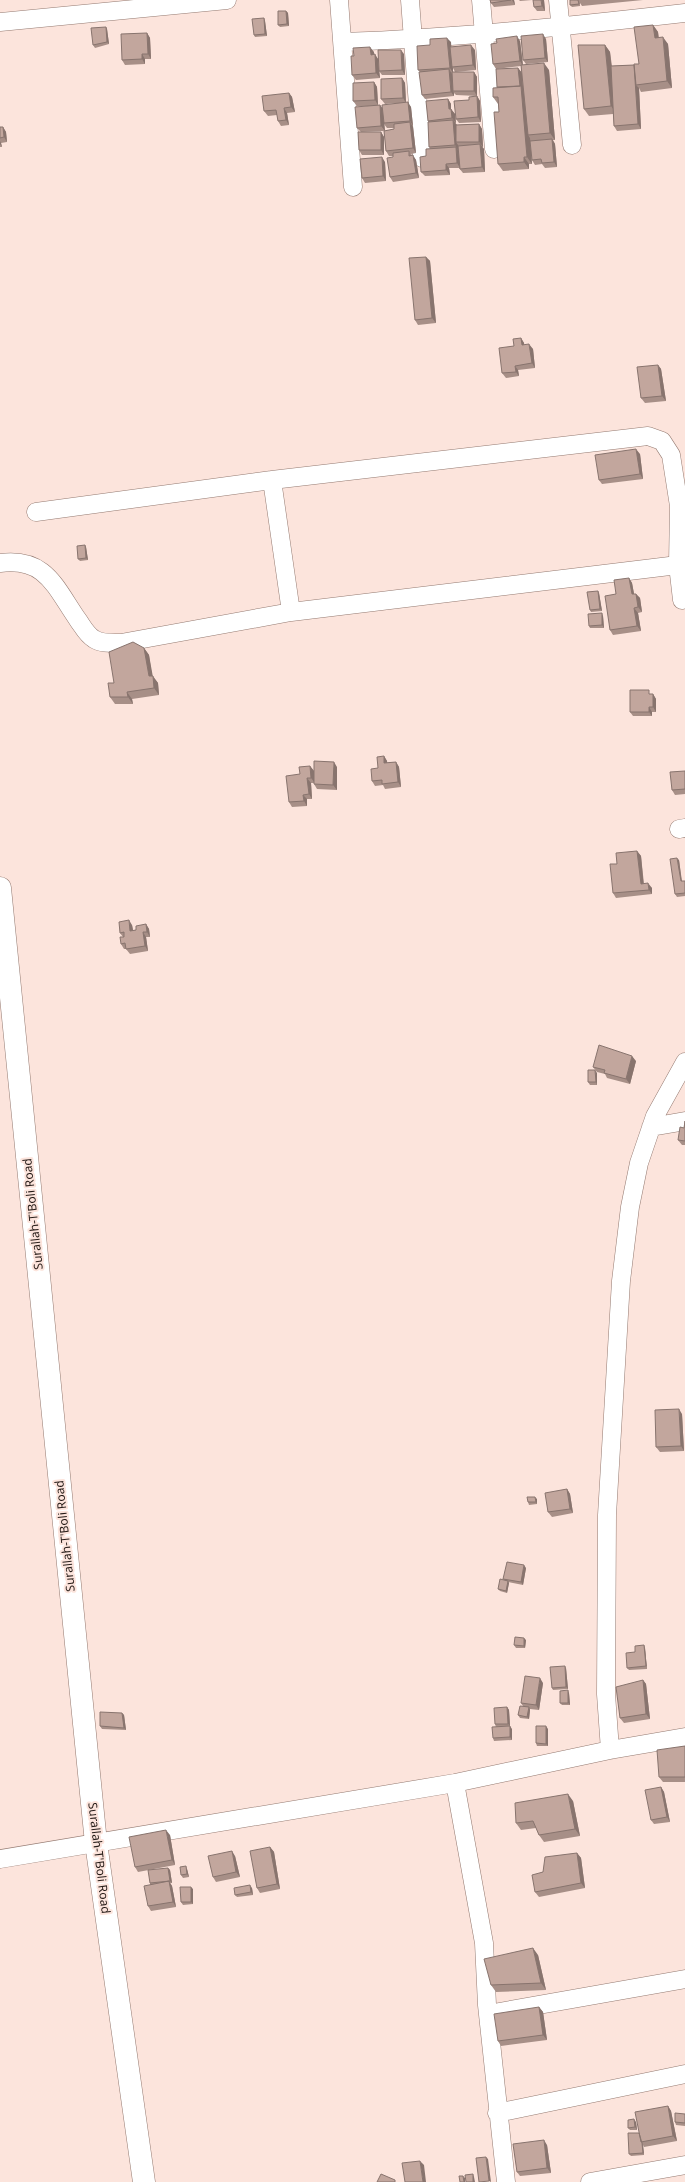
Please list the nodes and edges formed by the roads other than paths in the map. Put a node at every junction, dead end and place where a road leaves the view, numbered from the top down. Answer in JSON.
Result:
{"nodes":[{"id":1,"x":227,"y":0,"type":"edge"},
{"id":2,"x":339,"y":0,"type":"edge"},
{"id":3,"x":410,"y":0,"type":"edge"},
{"id":4,"x":481,"y":0,"type":"edge"},
{"id":5,"x":558,"y":0,"type":"edge"},
{"id":6,"x":685,"y":13,"type":"edge"},
{"id":7,"x":0,"y":22,"type":"edge"},
{"id":8,"x":561,"y":27,"type":"junction"},
{"id":9,"x":485,"y":34,"type":"junction"},
{"id":10,"x":414,"y":40,"type":"junction"},
{"id":11,"x":343,"y":42,"type":"junction"},
{"id":12,"x":572,"y":145,"type":"dead end"},
{"id":13,"x":494,"y":149,"type":"edge"},
{"id":14,"x":422,"y":158,"type":"edge"},
{"id":15,"x":353,"y":187,"type":"dead end"},
{"id":16,"x":272,"y":480,"type":"junction"},
{"id":17,"x":682,"y":505,"type":"edge"},
{"id":18,"x":36,"y":512,"type":"dead end"},
{"id":19,"x":0,"y":563,"type":"edge"},
{"id":20,"x":678,"y":565,"type":"junction"},
{"id":21,"x":682,"y":600,"type":"dead end"},
{"id":22,"x":291,"y":612,"type":"junction"},
{"id":23,"x":0,"y":888,"type":"edge"},
{"id":24,"x":685,"y":1062,"type":"edge"},
{"id":25,"x":685,"y":1121,"type":"edge"},
{"id":26,"x":651,"y":1127,"type":"junction"},
{"id":27,"x":685,"y":1737,"type":"edge"},
{"id":28,"x":610,"y":1750,"type":"junction"},
{"id":29,"x":455,"y":1783,"type":"junction"},
{"id":30,"x":96,"y":1843,"type":"junction"},
{"id":31,"x":0,"y":1859,"type":"edge"},
{"id":32,"x":685,"y":1979,"type":"edge"},
{"id":33,"x":488,"y":2014,"type":"junction"},
{"id":34,"x":685,"y":2074,"type":"edge"},
{"id":35,"x":497,"y":2113,"type":"junction"},
{"id":36,"x":685,"y":2165,"type":"edge"},
{"id":37,"x":144,"y":2182,"type":"edge"},
{"id":38,"x":506,"y":2182,"type":"edge"},
{"id":39,"x":590,"y":2182,"type":"edge"}],
"edges":[{"from":1,"to":7,"type":"street"},
{"from":2,"to":11,"type":"street"},
{"from":3,"to":10,"type":"street"},
{"from":4,"to":9,"type":"street"},
{"from":5,"to":8,"type":"street"},
{"from":6,"to":8,"type":"street"},
{"from":8,"to":9,"type":"street"},
{"from":8,"to":12,"type":"street"},
{"from":9,"to":10,"type":"street"},
{"from":9,"to":13,"type":"street"},
{"from":10,"to":11,"type":"street"},
{"from":10,"to":14,"type":"street"},
{"from":11,"to":15,"type":"street"},
{"from":16,"to":17,"type":"street"},
{"from":16,"to":18,"type":"street"},
{"from":16,"to":22,"type":"street"},
{"from":17,"to":20,"type":"street"},
{"from":19,"to":22,"type":"street"},
{"from":20,"to":21,"type":"street"},
{"from":20,"to":22,"type":"street"},
{"from":23,"to":30,"type":"main road","name":"Surallah-T'Boli Road"},
{"from":24,"to":26,"type":"street"},
{"from":25,"to":26,"type":"street"},
{"from":26,"to":28,"type":"street"},
{"from":27,"to":28,"type":"street"},
{"from":28,"to":29,"type":"street"},
{"from":29,"to":30,"type":"street"},
{"from":29,"to":33,"type":"street"},
{"from":30,"to":31,"type":"street"},
{"from":30,"to":37,"type":"main road","name":"Surallah-T'Boli Road"},
{"from":32,"to":33,"type":"street"},
{"from":33,"to":35,"type":"street"},
{"from":34,"to":35,"type":"street"},
{"from":35,"to":38,"type":"street"},
{"from":36,"to":39,"type":"street"}]}
